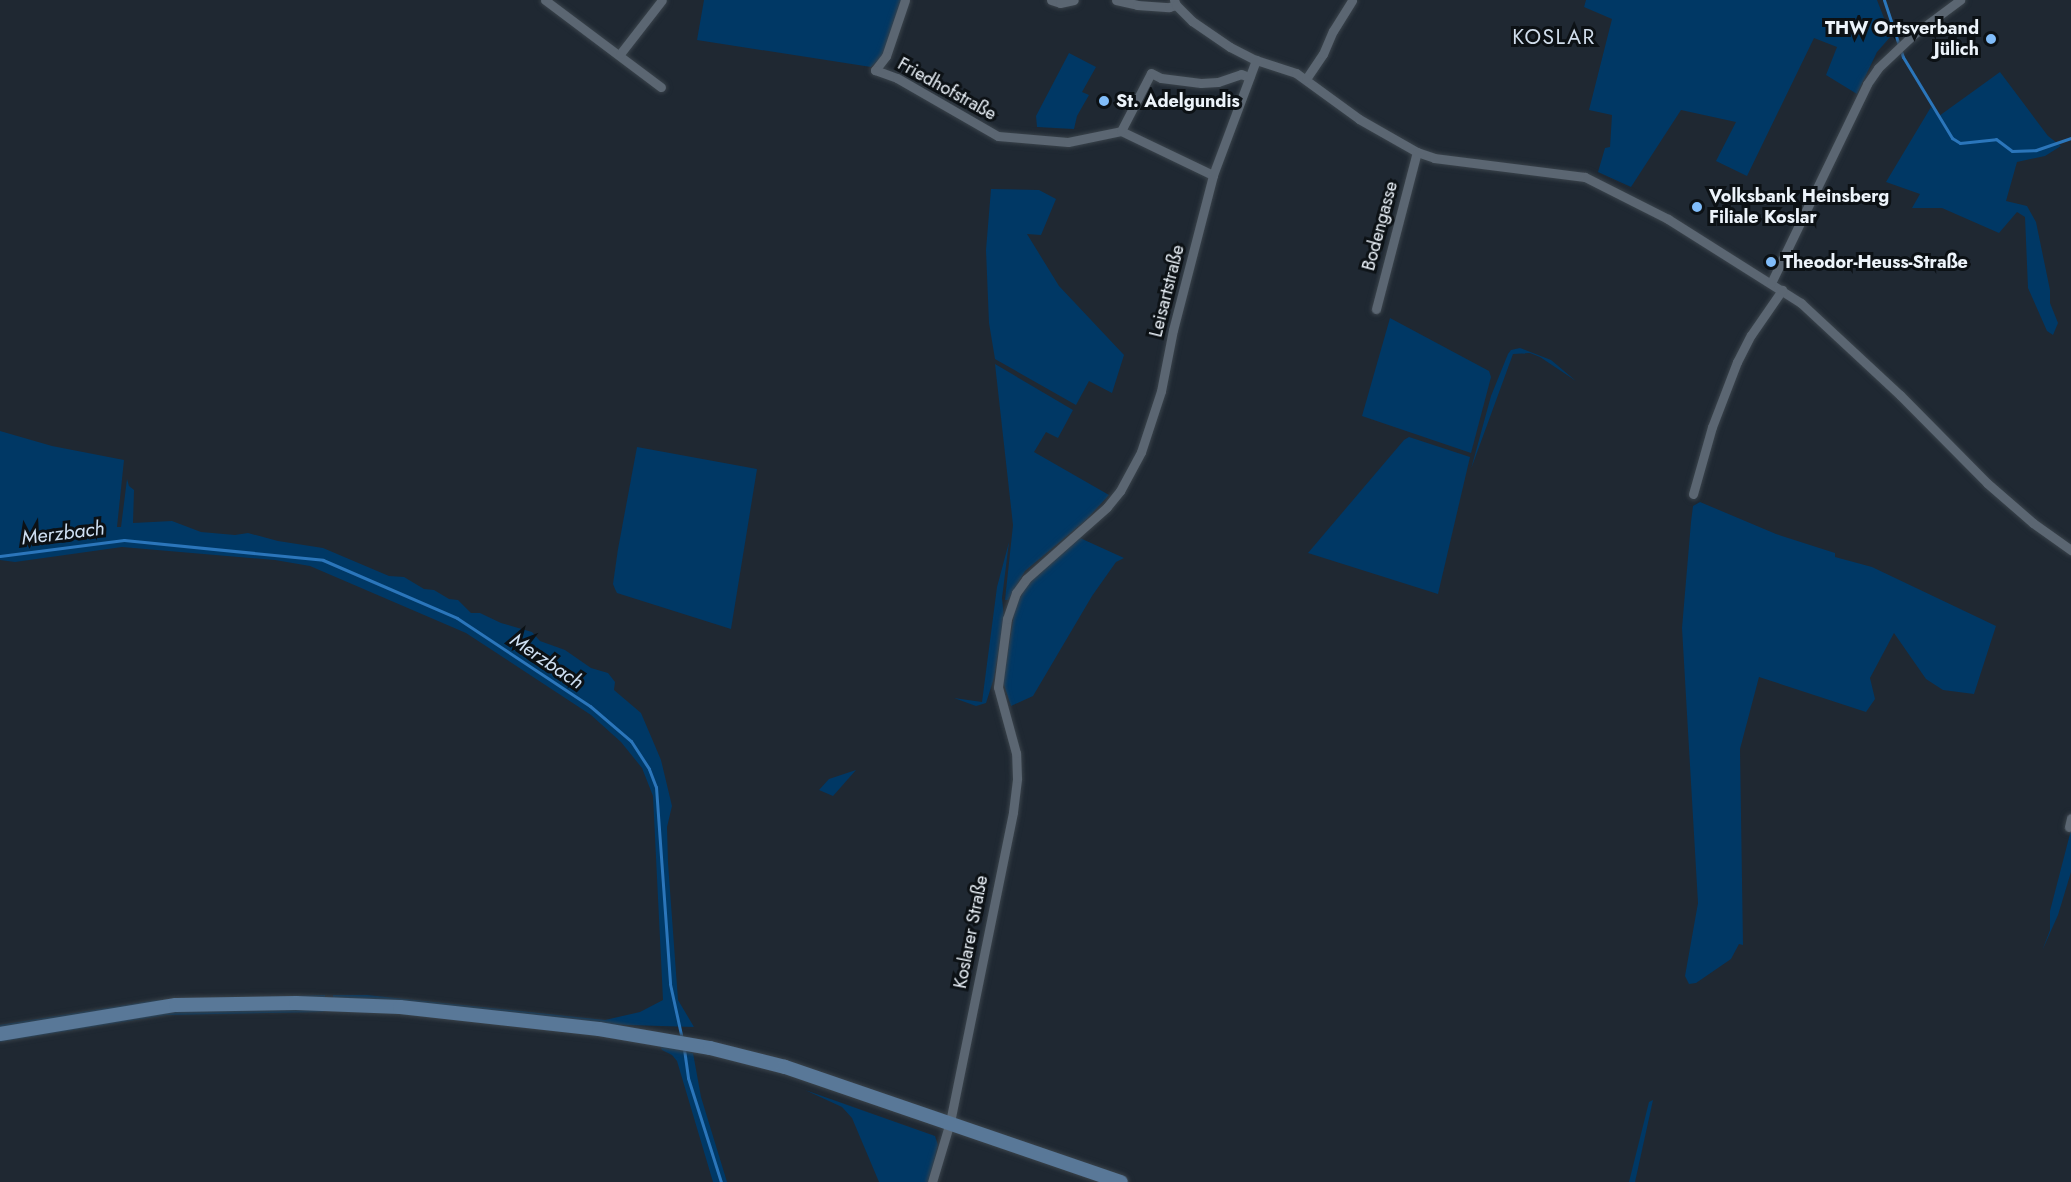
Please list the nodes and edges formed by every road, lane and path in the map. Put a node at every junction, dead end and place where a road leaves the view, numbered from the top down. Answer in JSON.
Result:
{"nodes":[{"id":1,"x":545,"y":0,"type":"edge"},
{"id":2,"x":662,"y":0,"type":"edge"},
{"id":3,"x":905,"y":0,"type":"edge"},
{"id":4,"x":1051,"y":0,"type":"edge"},
{"id":5,"x":1074,"y":0,"type":"edge"},
{"id":6,"x":1116,"y":0,"type":"edge"},
{"id":7,"x":1352,"y":0,"type":"edge"},
{"id":8,"x":1960,"y":0,"type":"edge"},
{"id":9,"x":1175,"y":3,"type":"edge"},
{"id":10,"x":620,"y":54,"type":"junction"},
{"id":11,"x":1256,"y":60,"type":"junction"},
{"id":12,"x":1249,"y":76,"type":"junction"},
{"id":13,"x":1306,"y":79,"type":"junction"},
{"id":14,"x":661,"y":87,"type":"dead end"},
{"id":15,"x":1121,"y":131,"type":"junction"},
{"id":16,"x":1417,"y":152,"type":"junction"},
{"id":17,"x":1213,"y":175,"type":"junction"},
{"id":18,"x":1771,"y":283,"type":"junction"},
{"id":19,"x":1782,"y":290,"type":"junction"},
{"id":20,"x":1376,"y":309,"type":"dead end"},
{"id":21,"x":1693,"y":494,"type":"dead end"},
{"id":22,"x":2071,"y":550,"type":"edge"},
{"id":23,"x":998,"y":687,"type":"joint"},
{"id":24,"x":0,"y":1034,"type":"edge"},
{"id":25,"x":950,"y":1122,"type":"junction"},
{"id":26,"x":932,"y":1182,"type":"edge"},
{"id":27,"x":1121,"y":1182,"type":"edge"}],
"edges":[{"from":1,"to":10,"type":"street"},
{"from":2,"to":10,"type":"street"},
{"from":3,"to":15,"type":"street","name":"Friedhofstraße"},
{"from":4,"to":5,"type":"street"},
{"from":6,"to":9,"type":"street"},
{"from":7,"to":13,"type":"street"},
{"from":8,"to":18,"type":"street"},
{"from":9,"to":11,"type":"street"},
{"from":10,"to":14,"type":"street"},
{"from":11,"to":12,"type":"street","name":"Leisartstraße"},
{"from":11,"to":13,"type":"street"},
{"from":12,"to":15,"type":"street"},
{"from":12,"to":17,"type":"street","name":"Leisartstraße"},
{"from":13,"to":16,"type":"street"},
{"from":15,"to":17,"type":"street"},
{"from":16,"to":18,"type":"street"},
{"from":16,"to":20,"type":"street","name":"Bodengasse"},
{"from":17,"to":23,"type":"street","name":"Leisartstraße"},
{"from":18,"to":19,"type":"street"},
{"from":19,"to":21,"type":"street"},
{"from":19,"to":22,"type":"street"},
{"from":23,"to":25,"type":"street","name":"Koslarer Straße"},
{"from":24,"to":25,"type":"main road"},
{"from":25,"to":26,"type":"street","name":"Koslarer Straße"},
{"from":25,"to":27,"type":"main road"}]}
